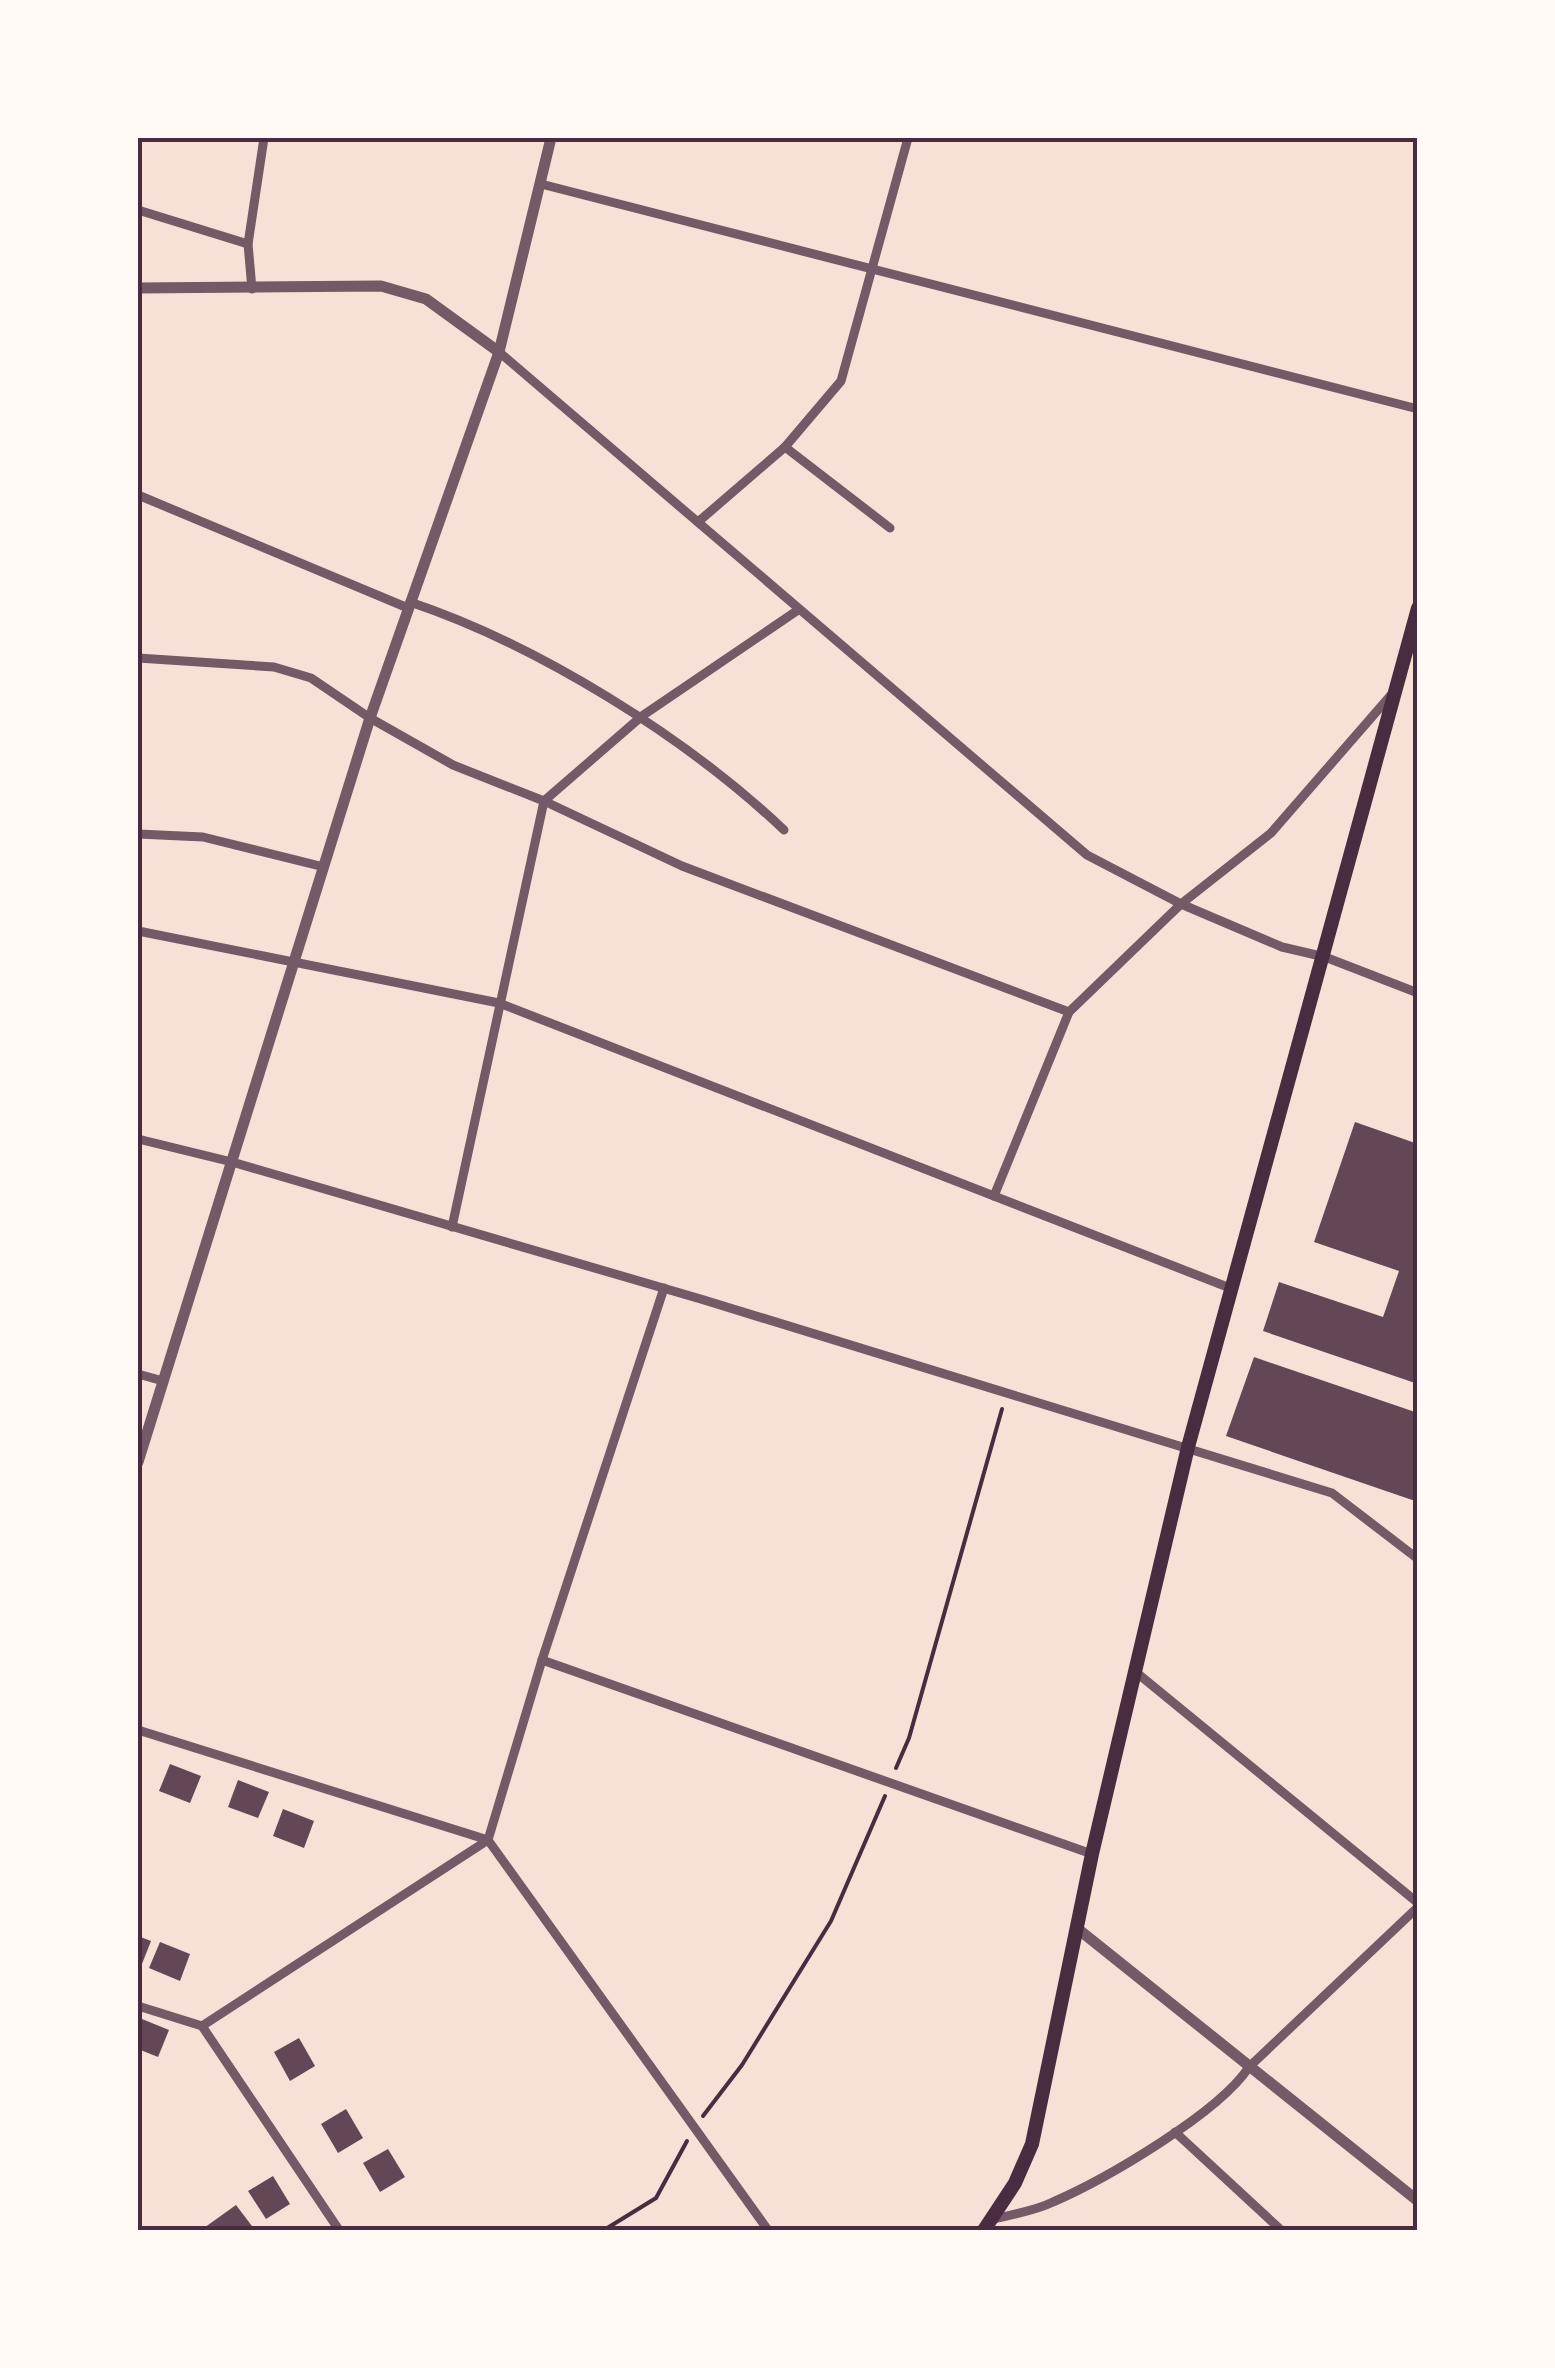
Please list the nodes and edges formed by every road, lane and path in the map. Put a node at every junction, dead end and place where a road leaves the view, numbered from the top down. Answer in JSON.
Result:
{"nodes":[{"id":1,"x":264,"y":138,"type":"edge"},
{"id":2,"x":551,"y":138,"type":"edge"},
{"id":3,"x":908,"y":138,"type":"edge"},
{"id":4,"x":540,"y":184,"type":"junction"},
{"id":5,"x":138,"y":210,"type":"edge"},
{"id":6,"x":248,"y":244,"type":"junction"},
{"id":7,"x":874,"y":268,"type":"junction"},
{"id":8,"x":138,"y":288,"type":"edge"},
{"id":9,"x":252,"y":289,"type":"junction"},
{"id":10,"x":499,"y":352,"type":"junction"},
{"id":11,"x":1418,"y":409,"type":"edge"},
{"id":12,"x":785,"y":447,"type":"junction"},
{"id":13,"x":138,"y":495,"type":"edge"},
{"id":14,"x":698,"y":522,"type":"junction"},
{"id":15,"x":890,"y":528,"type":"dead end"},
{"id":16,"x":409,"y":605,"type":"junction"},
{"id":17,"x":1418,"y":608,"type":"edge"},
{"id":18,"x":798,"y":610,"type":"junction"},
{"id":19,"x":138,"y":658,"type":"edge"},
{"id":20,"x":1396,"y":690,"type":"junction"},
{"id":21,"x":642,"y":716,"type":"junction"},
{"id":22,"x":370,"y":718,"type":"junction"},
{"id":23,"x":544,"y":802,"type":"junction"},
{"id":24,"x":784,"y":830,"type":"dead end"},
{"id":25,"x":138,"y":834,"type":"edge"},
{"id":26,"x":324,"y":867,"type":"junction"},
{"id":27,"x":1181,"y":904,"type":"junction"},
{"id":28,"x":138,"y":931,"type":"edge"},
{"id":29,"x":1325,"y":957,"type":"junction"},
{"id":30,"x":294,"y":965,"type":"junction"},
{"id":31,"x":1418,"y":993,"type":"edge"},
{"id":32,"x":498,"y":1003,"type":"junction"},
{"id":33,"x":1069,"y":1012,"type":"junction"},
{"id":34,"x":138,"y":1139,"type":"edge"},
{"id":35,"x":232,"y":1162,"type":"junction"},
{"id":36,"x":994,"y":1196,"type":"junction"},
{"id":37,"x":452,"y":1227,"type":"junction"},
{"id":38,"x":664,"y":1288,"type":"junction"},
{"id":39,"x":1230,"y":1288,"type":"junction"},
{"id":40,"x":138,"y":1374,"type":"edge"},
{"id":41,"x":163,"y":1381,"type":"junction"},
{"id":42,"x":1006,"y":1396,"type":"junction"},
{"id":43,"x":1188,"y":1447,"type":"junction"},
{"id":44,"x":138,"y":1462,"type":"edge"},
{"id":45,"x":1418,"y":1560,"type":"edge"},
{"id":46,"x":542,"y":1660,"type":"junction"},
{"id":47,"x":1137,"y":1673,"type":"junction"},
{"id":48,"x":138,"y":1730,"type":"edge"},
{"id":49,"x":890,"y":1783,"type":"junction"},
{"id":50,"x":488,"y":1840,"type":"junction"},
{"id":51,"x":1092,"y":1854,"type":"junction"},
{"id":52,"x":1418,"y":1905,"type":"edge"},
{"id":53,"x":1078,"y":1929,"type":"junction"},
{"id":54,"x":138,"y":2006,"type":"edge"},
{"id":55,"x":202,"y":2026,"type":"junction"},
{"id":56,"x":1249,"y":2067,"type":"junction"},
{"id":57,"x":695,"y":2127,"type":"junction"},
{"id":58,"x":1175,"y":2132,"type":"junction"},
{"id":59,"x":1418,"y":2201,"type":"edge"},
{"id":60,"x":989,"y":2225,"type":"edge"},
{"id":61,"x":339,"y":2230,"type":"edge"},
{"id":62,"x":604,"y":2230,"type":"edge"},
{"id":63,"x":768,"y":2230,"type":"edge"},
{"id":64,"x":1282,"y":2230,"type":"edge"}],
"edges":[{"from":1,"to":6,"type":"street"},
{"from":2,"to":4,"type":"street"},
{"from":3,"to":7,"type":"street"},
{"from":4,"to":7,"type":"street"},
{"from":4,"to":10,"type":"street"},
{"from":5,"to":6,"type":"street"},
{"from":6,"to":9,"type":"street"},
{"from":7,"to":11,"type":"street"},
{"from":7,"to":12,"type":"street"},
{"from":8,"to":9,"type":"street"},
{"from":9,"to":10,"type":"street"},
{"from":10,"to":14,"type":"street"},
{"from":10,"to":16,"type":"street"},
{"from":12,"to":14,"type":"street"},
{"from":12,"to":15,"type":"street"},
{"from":13,"to":16,"type":"street"},
{"from":14,"to":18,"type":"street"},
{"from":16,"to":21,"type":"street"},
{"from":16,"to":22,"type":"street"},
{"from":17,"to":20,"type":"main road"},
{"from":18,"to":21,"type":"street"},
{"from":18,"to":27,"type":"street"},
{"from":19,"to":22,"type":"street"},
{"from":20,"to":27,"type":"street"},
{"from":20,"to":29,"type":"main road"},
{"from":21,"to":23,"type":"street"},
{"from":21,"to":24,"type":"street"},
{"from":22,"to":23,"type":"street"},
{"from":22,"to":26,"type":"street"},
{"from":23,"to":32,"type":"street"},
{"from":23,"to":33,"type":"street"},
{"from":25,"to":26,"type":"street"},
{"from":26,"to":30,"type":"street"},
{"from":27,"to":29,"type":"street"},
{"from":27,"to":33,"type":"street"},
{"from":28,"to":30,"type":"street"},
{"from":29,"to":31,"type":"street"},
{"from":29,"to":39,"type":"main road"},
{"from":30,"to":32,"type":"street"},
{"from":30,"to":35,"type":"street"},
{"from":32,"to":36,"type":"street"},
{"from":32,"to":37,"type":"street"},
{"from":33,"to":36,"type":"street"},
{"from":34,"to":35,"type":"street"},
{"from":35,"to":37,"type":"street"},
{"from":35,"to":41,"type":"street"},
{"from":36,"to":39,"type":"street"},
{"from":37,"to":38,"type":"street"},
{"from":38,"to":42,"type":"street"},
{"from":38,"to":46,"type":"street"},
{"from":39,"to":43,"type":"main road"},
{"from":40,"to":41,"type":"street"},
{"from":41,"to":44,"type":"street"},
{"from":42,"to":43,"type":"street"},
{"from":42,"to":49,"type":"path"},
{"from":43,"to":45,"type":"street"},
{"from":43,"to":47,"type":"main road"},
{"from":46,"to":49,"type":"street"},
{"from":46,"to":50,"type":"street"},
{"from":47,"to":51,"type":"main road"},
{"from":47,"to":52,"type":"street"},
{"from":48,"to":50,"type":"street"},
{"from":49,"to":51,"type":"street"},
{"from":49,"to":57,"type":"path"},
{"from":50,"to":55,"type":"street"},
{"from":50,"to":57,"type":"street"},
{"from":51,"to":53,"type":"main road"},
{"from":52,"to":56,"type":"street"},
{"from":53,"to":56,"type":"street"},
{"from":53,"to":60,"type":"main road"},
{"from":54,"to":55,"type":"street"},
{"from":55,"to":61,"type":"street"},
{"from":56,"to":58,"type":"street"},
{"from":56,"to":59,"type":"street"},
{"from":57,"to":62,"type":"path"},
{"from":57,"to":63,"type":"street"},
{"from":58,"to":60,"type":"street"},
{"from":58,"to":64,"type":"street"}]}
